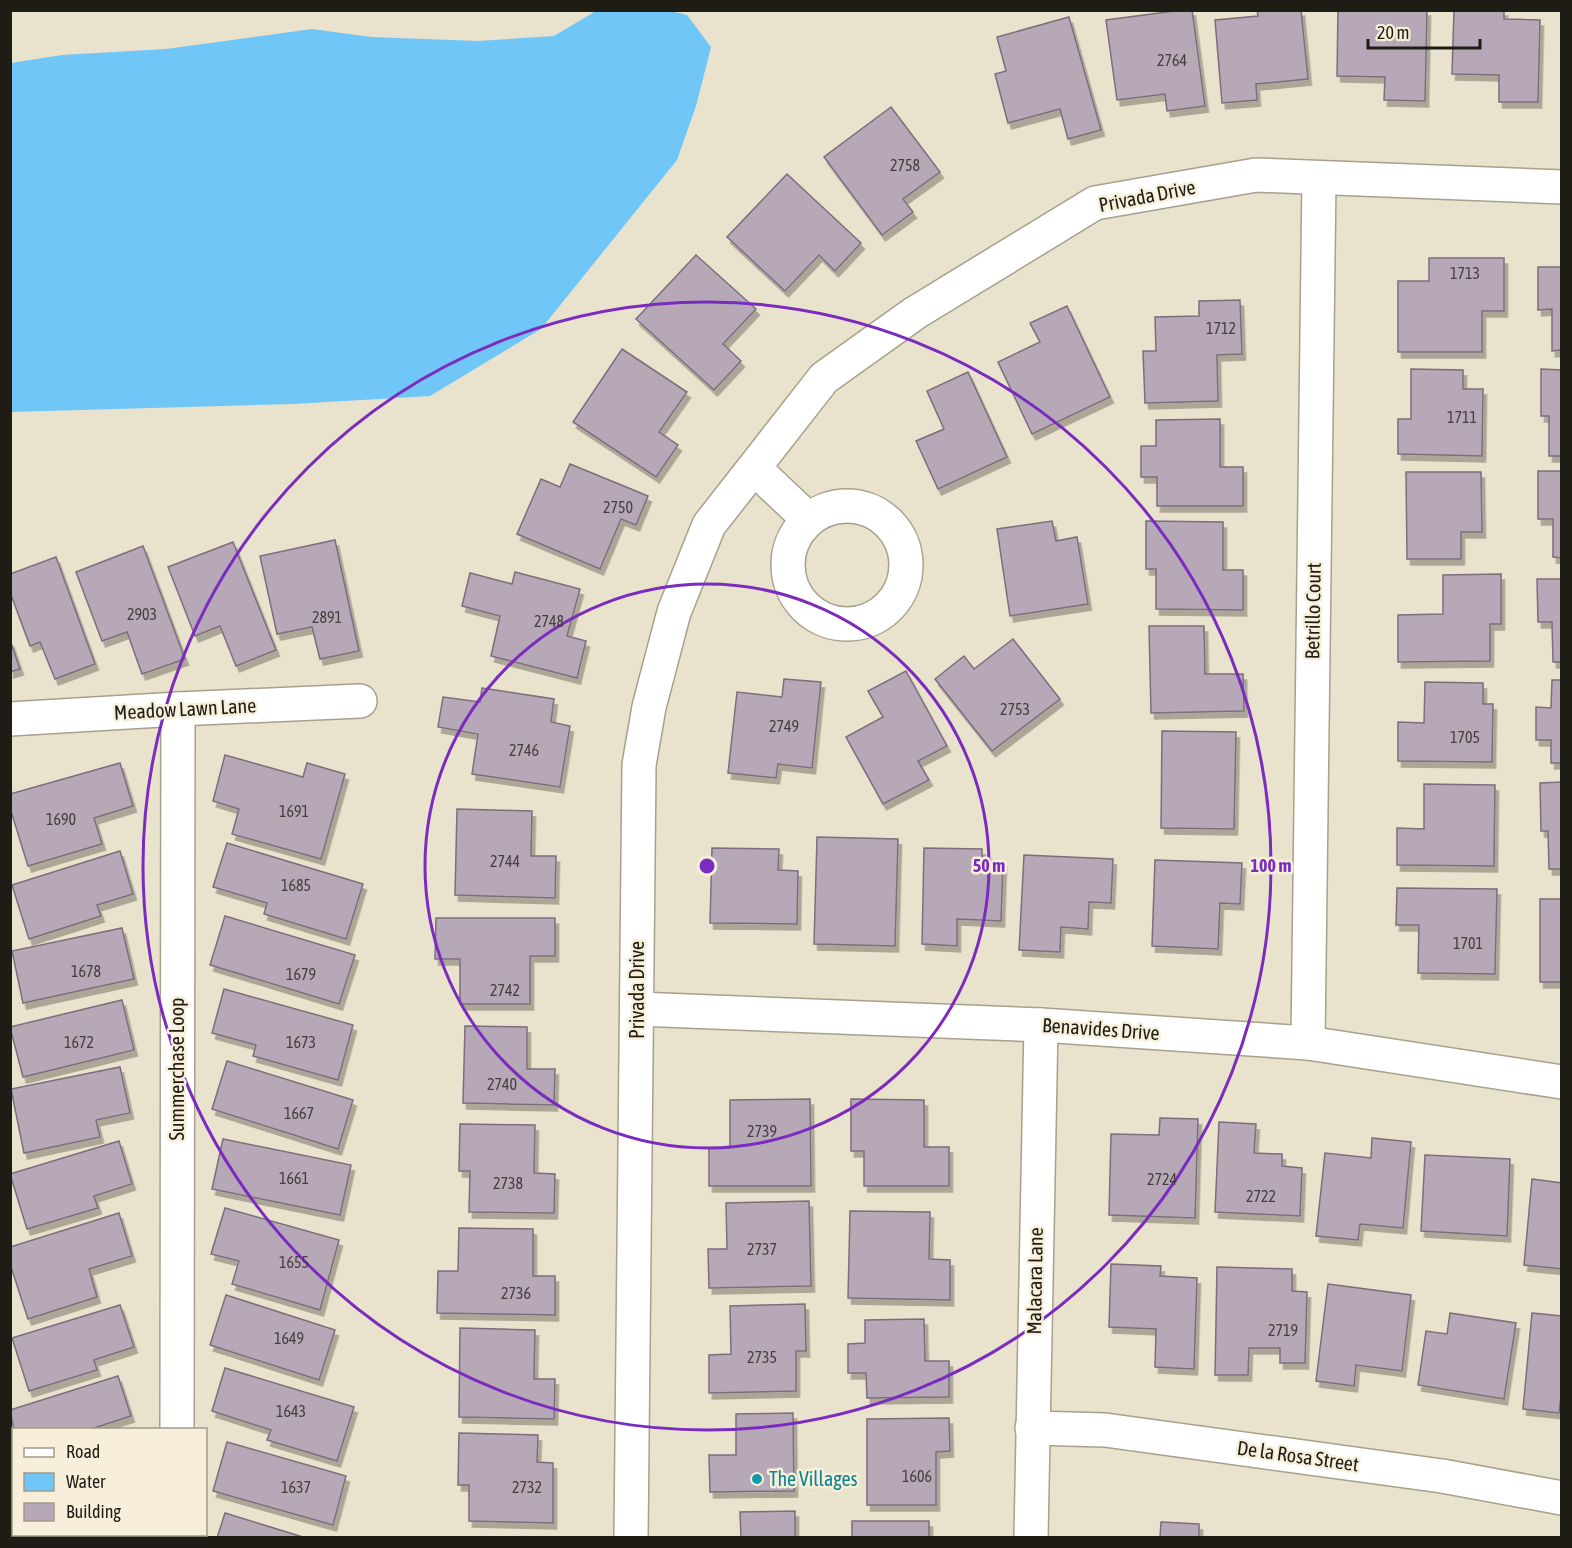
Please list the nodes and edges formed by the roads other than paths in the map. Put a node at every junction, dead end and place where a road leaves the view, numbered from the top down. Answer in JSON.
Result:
{"nodes":[{"id":1,"x":1318,"y":178,"type":"junction"},
{"id":2,"x":1562,"y":187,"type":"edge"},
{"id":3,"x":754,"y":468,"type":"junction"},
{"id":4,"x":808,"y":519,"type":"dead end"},
{"id":5,"x":360,"y":701,"type":"dead end"},
{"id":6,"x":178,"y":709,"type":"junction"},
{"id":7,"x":10,"y":719,"type":"edge"},
{"id":8,"x":637,"y":1009,"type":"junction"},
{"id":9,"x":1041,"y":1025,"type":"junction"},
{"id":10,"x":1308,"y":1043,"type":"junction"},
{"id":11,"x":1562,"y":1082,"type":"edge"},
{"id":12,"x":177,"y":1428,"type":"edge"},
{"id":13,"x":1032,"y":1428,"type":"junction"},
{"id":14,"x":1562,"y":1498,"type":"edge"},
{"id":15,"x":631,"y":1538,"type":"edge"},
{"id":16,"x":1031,"y":1538,"type":"edge"}],
"edges":[{"from":1,"to":2,"type":"street","name":"Privada Drive"},
{"from":1,"to":3,"type":"street","name":"Privada Drive"},
{"from":1,"to":10,"type":"street","name":"Betrillo Court"},
{"from":3,"to":4,"type":"street"},
{"from":3,"to":8,"type":"street","name":"Privada Drive"},
{"from":5,"to":6,"type":"street","name":"Meadow Lawn Lane"},
{"from":6,"to":7,"type":"street","name":"Meadow Lawn Lane"},
{"from":6,"to":12,"type":"street","name":"Summerchase Loop"},
{"from":8,"to":9,"type":"street","name":"Benavides Drive"},
{"from":8,"to":15,"type":"street","name":"Privada Drive"},
{"from":9,"to":10,"type":"street","name":"Benavides Drive"},
{"from":9,"to":13,"type":"street","name":"Malacara Lane"},
{"from":10,"to":11,"type":"street","name":"Benavides Drive"},
{"from":13,"to":14,"type":"street","name":"De la Rosa Street"},
{"from":13,"to":16,"type":"street","name":"Malacara Lane"}]}
